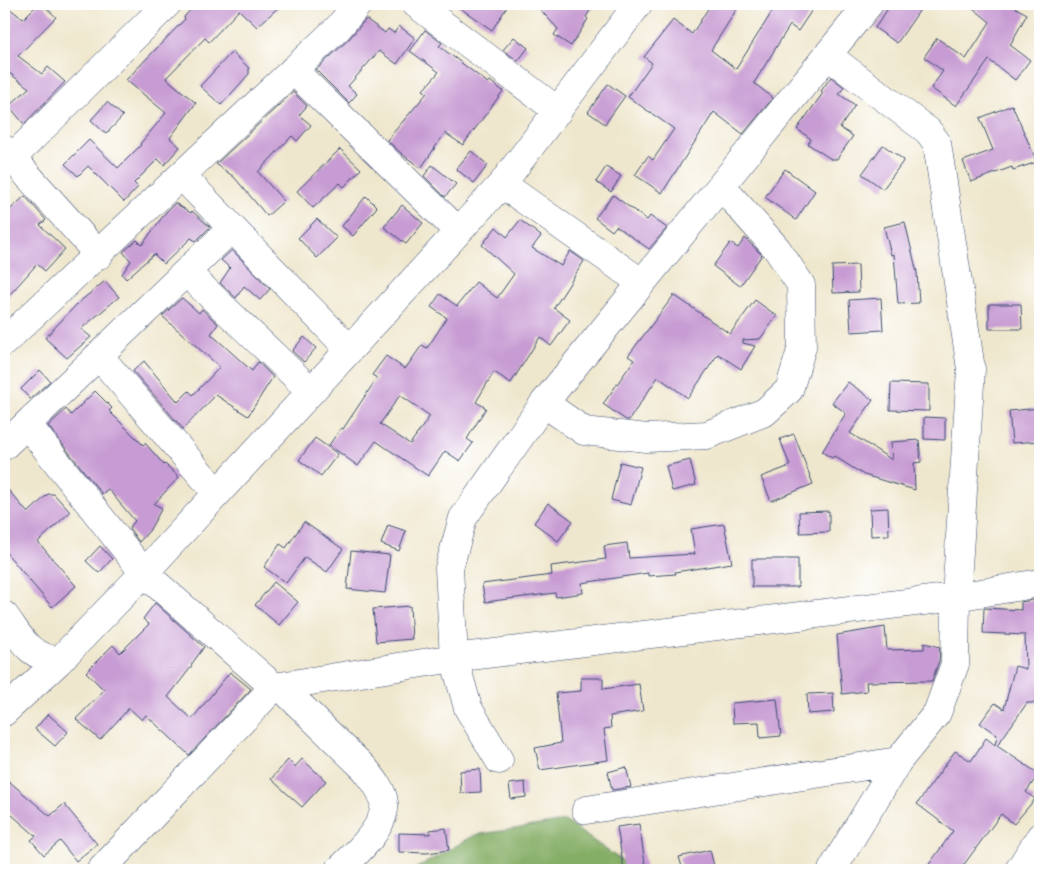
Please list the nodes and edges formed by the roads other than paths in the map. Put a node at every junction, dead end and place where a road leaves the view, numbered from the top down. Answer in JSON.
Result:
{"nodes":[{"id":1,"x":167,"y":4,"type":"edge"},
{"id":2,"x":358,"y":4,"type":"edge"},
{"id":3,"x":416,"y":4,"type":"edge"},
{"id":4,"x":638,"y":4,"type":"edge"},
{"id":5,"x":869,"y":4,"type":"edge"},
{"id":6,"x":827,"y":55,"type":"junction"},
{"id":7,"x":293,"y":70,"type":"junction"},
{"id":8,"x":558,"y":111,"type":"junction"},
{"id":9,"x":7,"y":157,"type":"edge"},
{"id":10,"x":182,"y":176,"type":"junction"},
{"id":11,"x":502,"y":184,"type":"junction"},
{"id":12,"x":721,"y":186,"type":"junction"},
{"id":13,"x":232,"y":228,"type":"junction"},
{"id":14,"x":458,"y":231,"type":"junction"},
{"id":15,"x":99,"y":255,"type":"junction"},
{"id":16,"x":186,"y":272,"type":"junction"},
{"id":17,"x":642,"y":283,"type":"junction"},
{"id":18,"x":7,"y":332,"type":"edge"},
{"id":19,"x":350,"y":350,"type":"junction"},
{"id":20,"x":99,"y":356,"type":"junction"},
{"id":21,"x":311,"y":391,"type":"junction"},
{"id":22,"x":544,"y":403,"type":"junction"},
{"id":23,"x":27,"y":424,"type":"junction"},
{"id":24,"x":4,"y":446,"type":"edge"},
{"id":25,"x":217,"y":494,"type":"junction"},
{"id":26,"x":144,"y":573,"type":"junction"},
{"id":27,"x":1040,"y":583,"type":"edge"},
{"id":28,"x":956,"y":597,"type":"junction"},
{"id":29,"x":4,"y":614,"type":"edge"},
{"id":30,"x":454,"y":658,"type":"junction"},
{"id":31,"x":59,"y":661,"type":"junction"},
{"id":32,"x":278,"y":687,"type":"junction"},
{"id":33,"x":4,"y":712,"type":"edge"},
{"id":34,"x":499,"y":760,"type":"dead end"},
{"id":35,"x":898,"y":761,"type":"junction"},
{"id":36,"x":586,"y":810,"type":"dead end"},
{"id":37,"x":1040,"y":837,"type":"edge"},
{"id":38,"x":101,"y":870,"type":"edge"},
{"id":39,"x":339,"y":870,"type":"edge"},
{"id":40,"x":832,"y":870,"type":"edge"},
{"id":41,"x":1019,"y":870,"type":"edge"}],
"edges":[{"from":1,"to":9,"type":"street"},
{"from":2,"to":7,"type":"street"},
{"from":3,"to":8,"type":"street"},
{"from":4,"to":8,"type":"street"},
{"from":5,"to":6,"type":"street"},
{"from":6,"to":12,"type":"street"},
{"from":6,"to":28,"type":"street"},
{"from":7,"to":10,"type":"street"},
{"from":7,"to":14,"type":"street"},
{"from":8,"to":11,"type":"street"},
{"from":9,"to":15,"type":"street"},
{"from":10,"to":13,"type":"street"},
{"from":10,"to":15,"type":"street"},
{"from":11,"to":14,"type":"street"},
{"from":11,"to":17,"type":"street"},
{"from":12,"to":17,"type":"street"},
{"from":12,"to":22,"type":"street"},
{"from":13,"to":16,"type":"street"},
{"from":13,"to":19,"type":"street"},
{"from":14,"to":19,"type":"street"},
{"from":15,"to":18,"type":"street"},
{"from":16,"to":20,"type":"street"},
{"from":16,"to":21,"type":"street"},
{"from":17,"to":22,"type":"street"},
{"from":19,"to":21,"type":"street"},
{"from":20,"to":23,"type":"street"},
{"from":20,"to":25,"type":"street"},
{"from":21,"to":25,"type":"street"},
{"from":22,"to":30,"type":"street"},
{"from":23,"to":24,"type":"street"},
{"from":23,"to":26,"type":"street"},
{"from":25,"to":26,"type":"street"},
{"from":26,"to":31,"type":"street"},
{"from":26,"to":32,"type":"street"},
{"from":27,"to":28,"type":"street"},
{"from":28,"to":30,"type":"street"},
{"from":28,"to":35,"type":"street"},
{"from":29,"to":31,"type":"street"},
{"from":30,"to":32,"type":"street"},
{"from":30,"to":34,"type":"street"},
{"from":31,"to":33,"type":"street"},
{"from":32,"to":38,"type":"street"},
{"from":32,"to":39,"type":"street"},
{"from":35,"to":36,"type":"street"},
{"from":35,"to":40,"type":"street"},
{"from":37,"to":41,"type":"street"}]}
